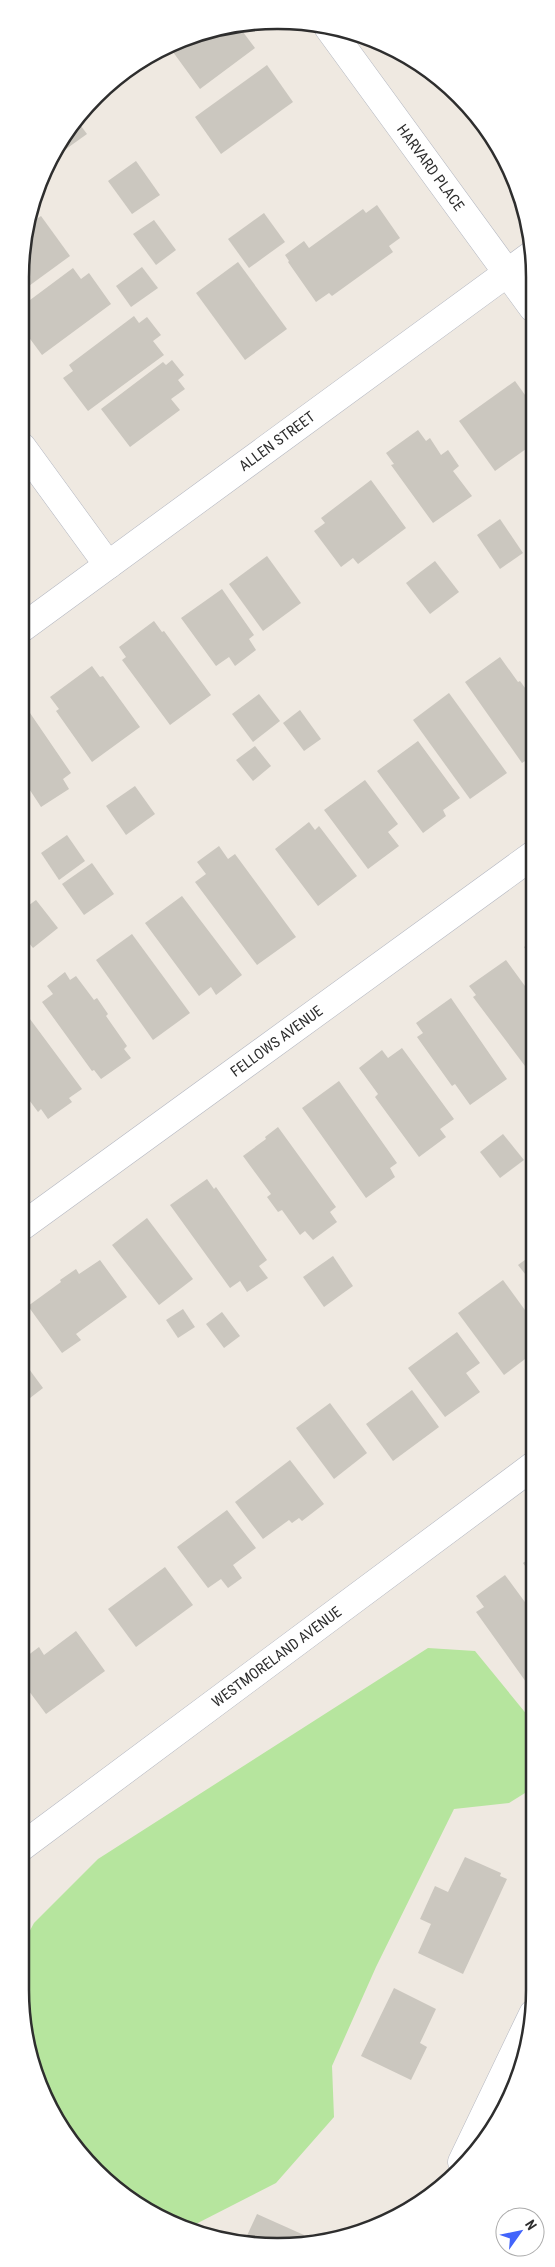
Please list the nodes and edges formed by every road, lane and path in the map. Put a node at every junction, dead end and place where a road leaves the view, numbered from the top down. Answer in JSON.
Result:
{"nodes":[{"id":1,"x":334,"y":36,"type":"edge"},
{"id":2,"x":526,"y":259,"type":"edge"},
{"id":3,"x":506,"y":274,"type":"junction"},
{"id":4,"x":526,"y":299,"type":"edge"},
{"id":5,"x":29,"y":457,"type":"edge"},
{"id":6,"x":108,"y":565,"type":"junction"},
{"id":7,"x":29,"y":623,"type":"edge"},
{"id":8,"x":526,"y":860,"type":"edge"},
{"id":9,"x":29,"y":1221,"type":"edge"},
{"id":10,"x":526,"y":1471,"type":"edge"},
{"id":11,"x":29,"y":1841,"type":"edge"},
{"id":12,"x":521,"y":2040,"type":"edge"},
{"id":13,"x":467,"y":2151,"type":"edge"}],
"edges":[{"from":1,"to":3,"type":"street","name":"HARVARD PLACE"},
{"from":2,"to":3,"type":"street","name":"ALLEN STREET"},
{"from":3,"to":4,"type":"street","name":"HARVARD PLACE"},
{"from":3,"to":6,"type":"street","name":"ALLEN STREET"},
{"from":5,"to":6,"type":"street"},
{"from":6,"to":7,"type":"street","name":"ALLEN STREET"},
{"from":8,"to":9,"type":"street","name":"FELLOWS AVENUE"},
{"from":10,"to":11,"type":"street","name":"WESTMORELAND AVENUE"},
{"from":12,"to":13,"type":"street"}]}
